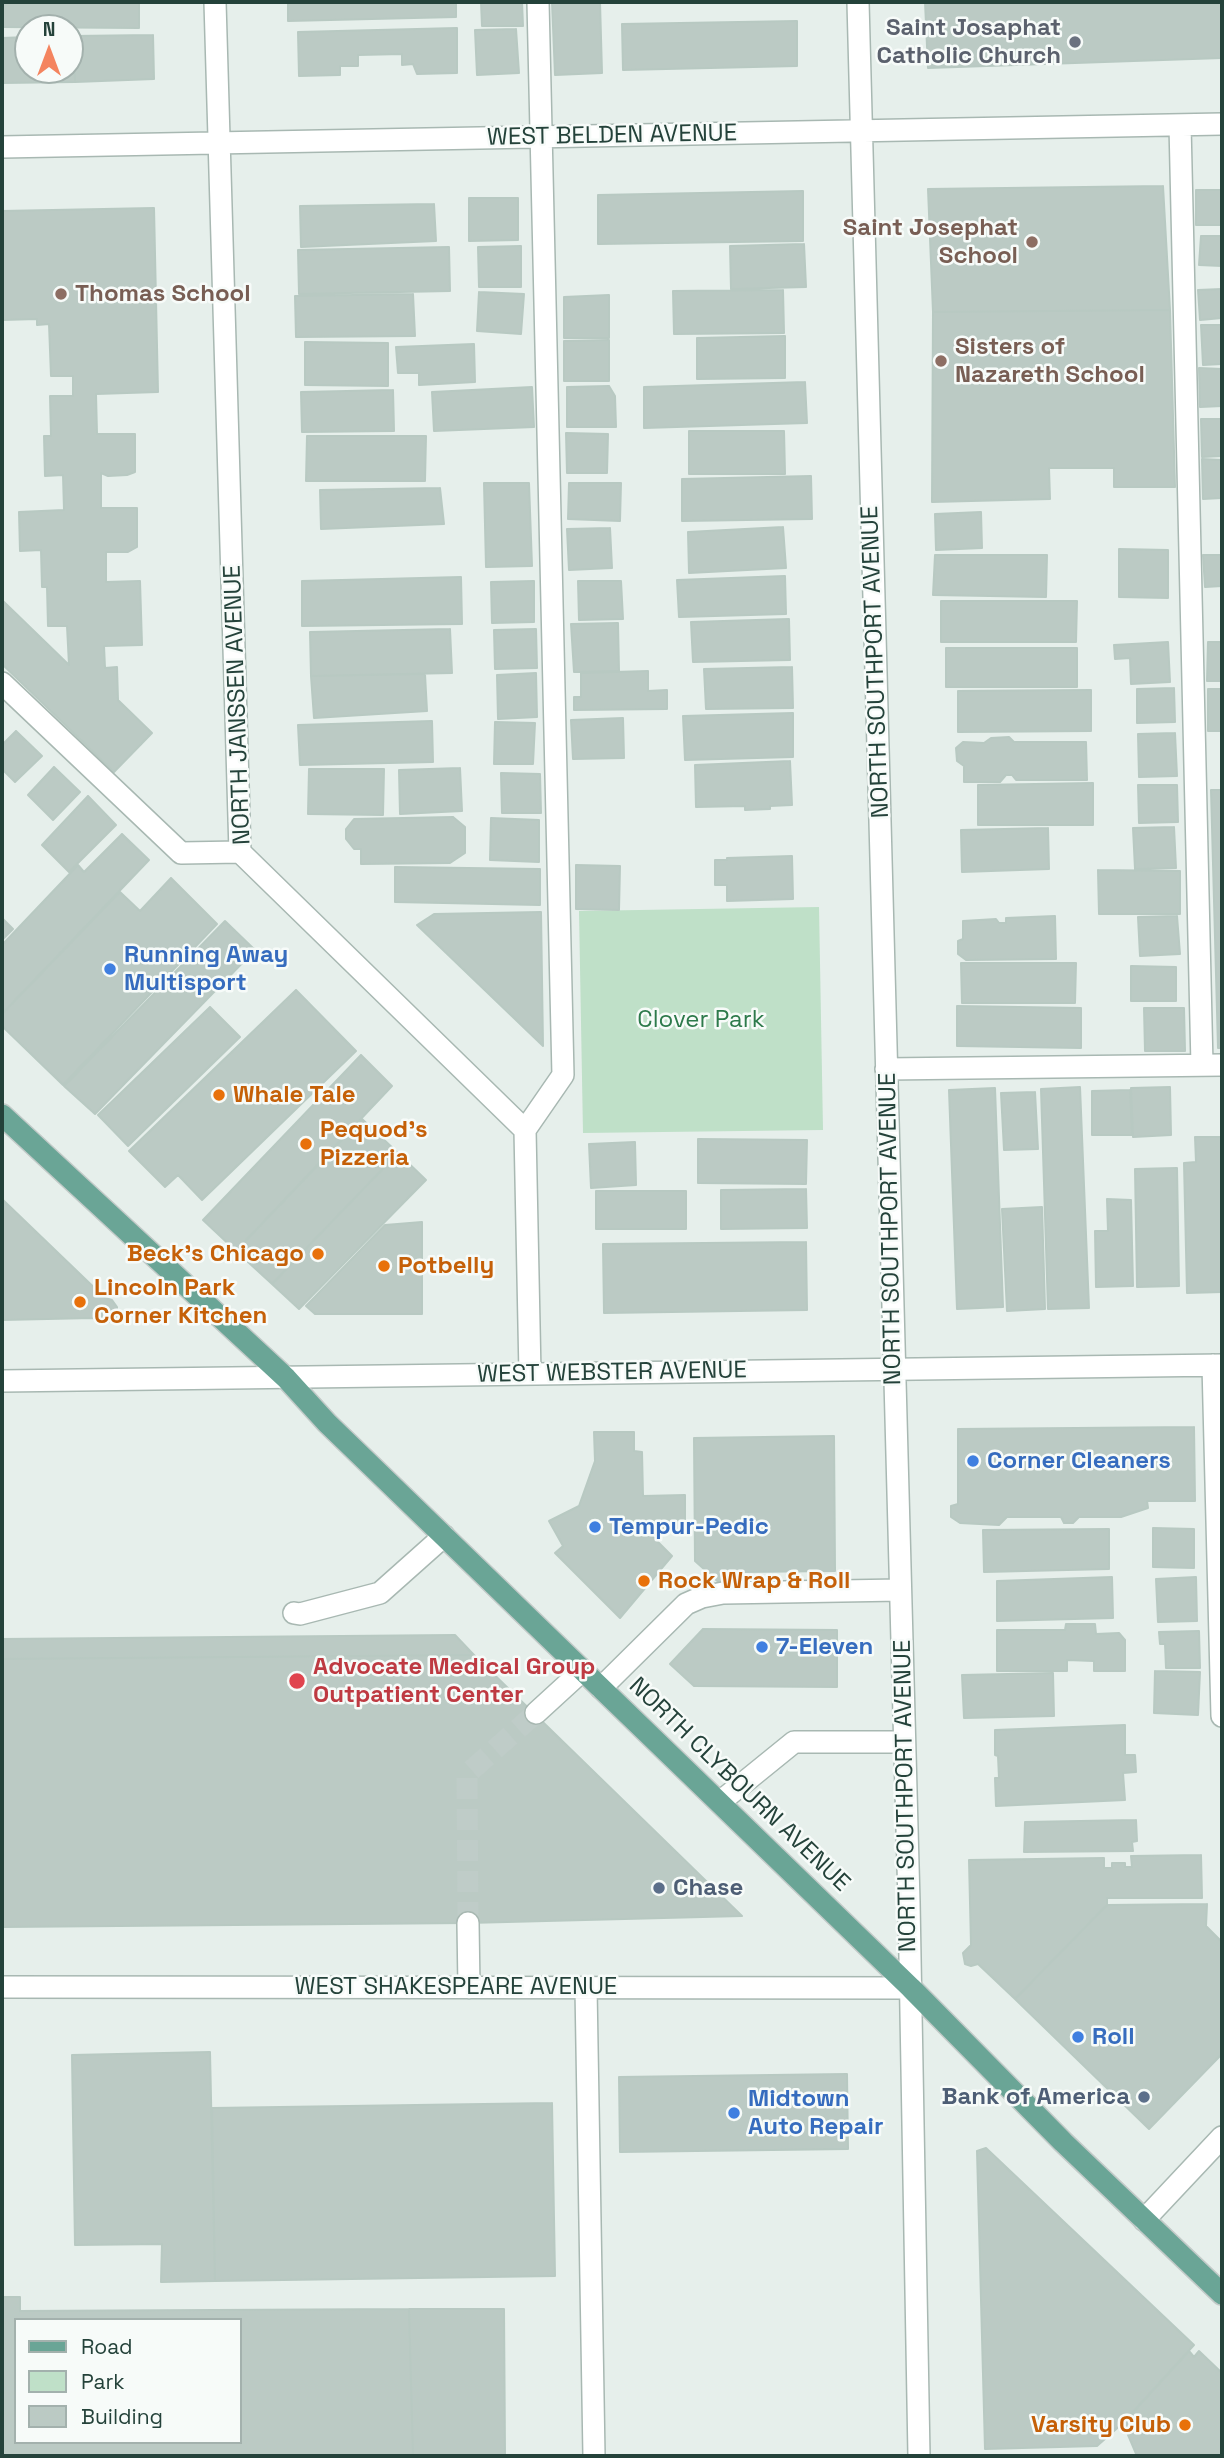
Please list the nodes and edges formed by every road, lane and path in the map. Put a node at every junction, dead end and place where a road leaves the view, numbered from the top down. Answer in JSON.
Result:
{"nodes":[{"id":1,"x":215,"y":2,"type":"edge"},
{"id":2,"x":538,"y":2,"type":"edge"},
{"id":3,"x":858,"y":2,"type":"edge"},
{"id":4,"x":1222,"y":124,"type":"edge"},
{"id":5,"x":1180,"y":125,"type":"junction"},
{"id":6,"x":862,"y":132,"type":"junction"},
{"id":7,"x":542,"y":137,"type":"junction"},
{"id":8,"x":219,"y":144,"type":"junction"},
{"id":9,"x":2,"y":147,"type":"edge"},
{"id":10,"x":2,"y":683,"type":"edge"},
{"id":11,"x":240,"y":852,"type":"junction"},
{"id":12,"x":1212,"y":1065,"type":"edge"},
{"id":13,"x":886,"y":1069,"type":"junction"},
{"id":14,"x":2,"y":1115,"type":"edge"},
{"id":15,"x":525,"y":1130,"type":"junction"},
{"id":16,"x":1218,"y":1365,"type":"edge"},
{"id":17,"x":894,"y":1369,"type":"junction"},
{"id":18,"x":530,"y":1374,"type":"junction"},
{"id":19,"x":286,"y":1378,"type":"junction"},
{"id":20,"x":2,"y":1381,"type":"edge"},
{"id":21,"x":444,"y":1536,"type":"junction"},
{"id":22,"x":900,"y":1590,"type":"junction"},
{"id":23,"x":294,"y":1613,"type":"dead end"},
{"id":24,"x":583,"y":1670,"type":"junction"},
{"id":25,"x":601,"y":1688,"type":"junction"},
{"id":26,"x":536,"y":1713,"type":"tunnel mouth"},
{"id":27,"x":1222,"y":1716,"type":"edge"},
{"id":28,"x":904,"y":1742,"type":"junction"},
{"id":29,"x":720,"y":1802,"type":"junction"},
{"id":30,"x":468,"y":1923,"type":"tunnel mouth"},
{"id":31,"x":2,"y":1987,"type":"edge"},
{"id":32,"x":469,"y":1987,"type":"junction"},
{"id":33,"x":586,"y":1987,"type":"junction"},
{"id":34,"x":911,"y":1987,"type":"junction"},
{"id":35,"x":1222,"y":2137,"type":"edge"},
{"id":36,"x":1144,"y":2220,"type":"junction"},
{"id":37,"x":1222,"y":2294,"type":"edge"},
{"id":38,"x":594,"y":2456,"type":"edge"},
{"id":39,"x":919,"y":2456,"type":"edge"}],
"edges":[{"from":1,"to":8,"type":"street","name":"NORTH JANSSEN AVENUE"},
{"from":2,"to":7,"type":"street"},
{"from":3,"to":6,"type":"street","name":"NORTH SOUTHPORT AVENUE"},
{"from":4,"to":5,"type":"street","name":"WEST BELDEN AVENUE"},
{"from":5,"to":6,"type":"street","name":"WEST BELDEN AVENUE"},
{"from":5,"to":12,"type":"street"},
{"from":6,"to":7,"type":"street","name":"WEST BELDEN AVENUE"},
{"from":6,"to":13,"type":"street","name":"NORTH SOUTHPORT AVENUE"},
{"from":7,"to":8,"type":"street","name":"WEST BELDEN AVENUE"},
{"from":7,"to":15,"type":"street"},
{"from":8,"to":9,"type":"street","name":"WEST BELDEN AVENUE"},
{"from":8,"to":11,"type":"street","name":"NORTH JANSSEN AVENUE"},
{"from":10,"to":11,"type":"street"},
{"from":11,"to":15,"type":"street","name":"NORTH JANSSEN AVENUE"},
{"from":12,"to":13,"type":"street"},
{"from":13,"to":17,"type":"street","name":"NORTH SOUTHPORT AVENUE"},
{"from":14,"to":19,"type":"main road","name":"NORTH CLYBOURN AVENUE"},
{"from":15,"to":18,"type":"street"},
{"from":16,"to":17,"type":"street","name":"WEST WEBSTER AVENUE"},
{"from":16,"to":27,"type":"street"},
{"from":17,"to":18,"type":"street","name":"WEST WEBSTER AVENUE"},
{"from":17,"to":22,"type":"street","name":"NORTH SOUTHPORT AVENUE"},
{"from":18,"to":19,"type":"street","name":"WEST WEBSTER AVENUE"},
{"from":19,"to":20,"type":"street","name":"WEST WEBSTER AVENUE"},
{"from":19,"to":21,"type":"main road","name":"NORTH CLYBOURN AVENUE"},
{"from":21,"to":23,"type":"street"},
{"from":21,"to":24,"type":"main road","name":"NORTH CLYBOURN AVENUE"},
{"from":22,"to":25,"type":"street"},
{"from":22,"to":28,"type":"street","name":"NORTH SOUTHPORT AVENUE"},
{"from":24,"to":25,"type":"main road","name":"NORTH CLYBOURN AVENUE"},
{"from":24,"to":26,"type":"street"},
{"from":25,"to":29,"type":"main road","name":"NORTH CLYBOURN AVENUE"},
{"from":28,"to":29,"type":"street"},
{"from":28,"to":34,"type":"street","name":"NORTH SOUTHPORT AVENUE"},
{"from":29,"to":34,"type":"main road","name":"NORTH CLYBOURN AVENUE"},
{"from":30,"to":32,"type":"street"},
{"from":31,"to":32,"type":"street","name":"WEST SHAKESPEARE AVENUE"},
{"from":32,"to":33,"type":"street","name":"WEST SHAKESPEARE AVENUE"},
{"from":33,"to":34,"type":"street","name":"WEST SHAKESPEARE AVENUE"},
{"from":33,"to":38,"type":"street"},
{"from":34,"to":36,"type":"main road","name":"NORTH CLYBOURN AVENUE"},
{"from":34,"to":39,"type":"street","name":"NORTH SOUTHPORT AVENUE"},
{"from":35,"to":36,"type":"street"},
{"from":36,"to":37,"type":"main road","name":"NORTH CLYBOURN AVENUE"}]}
